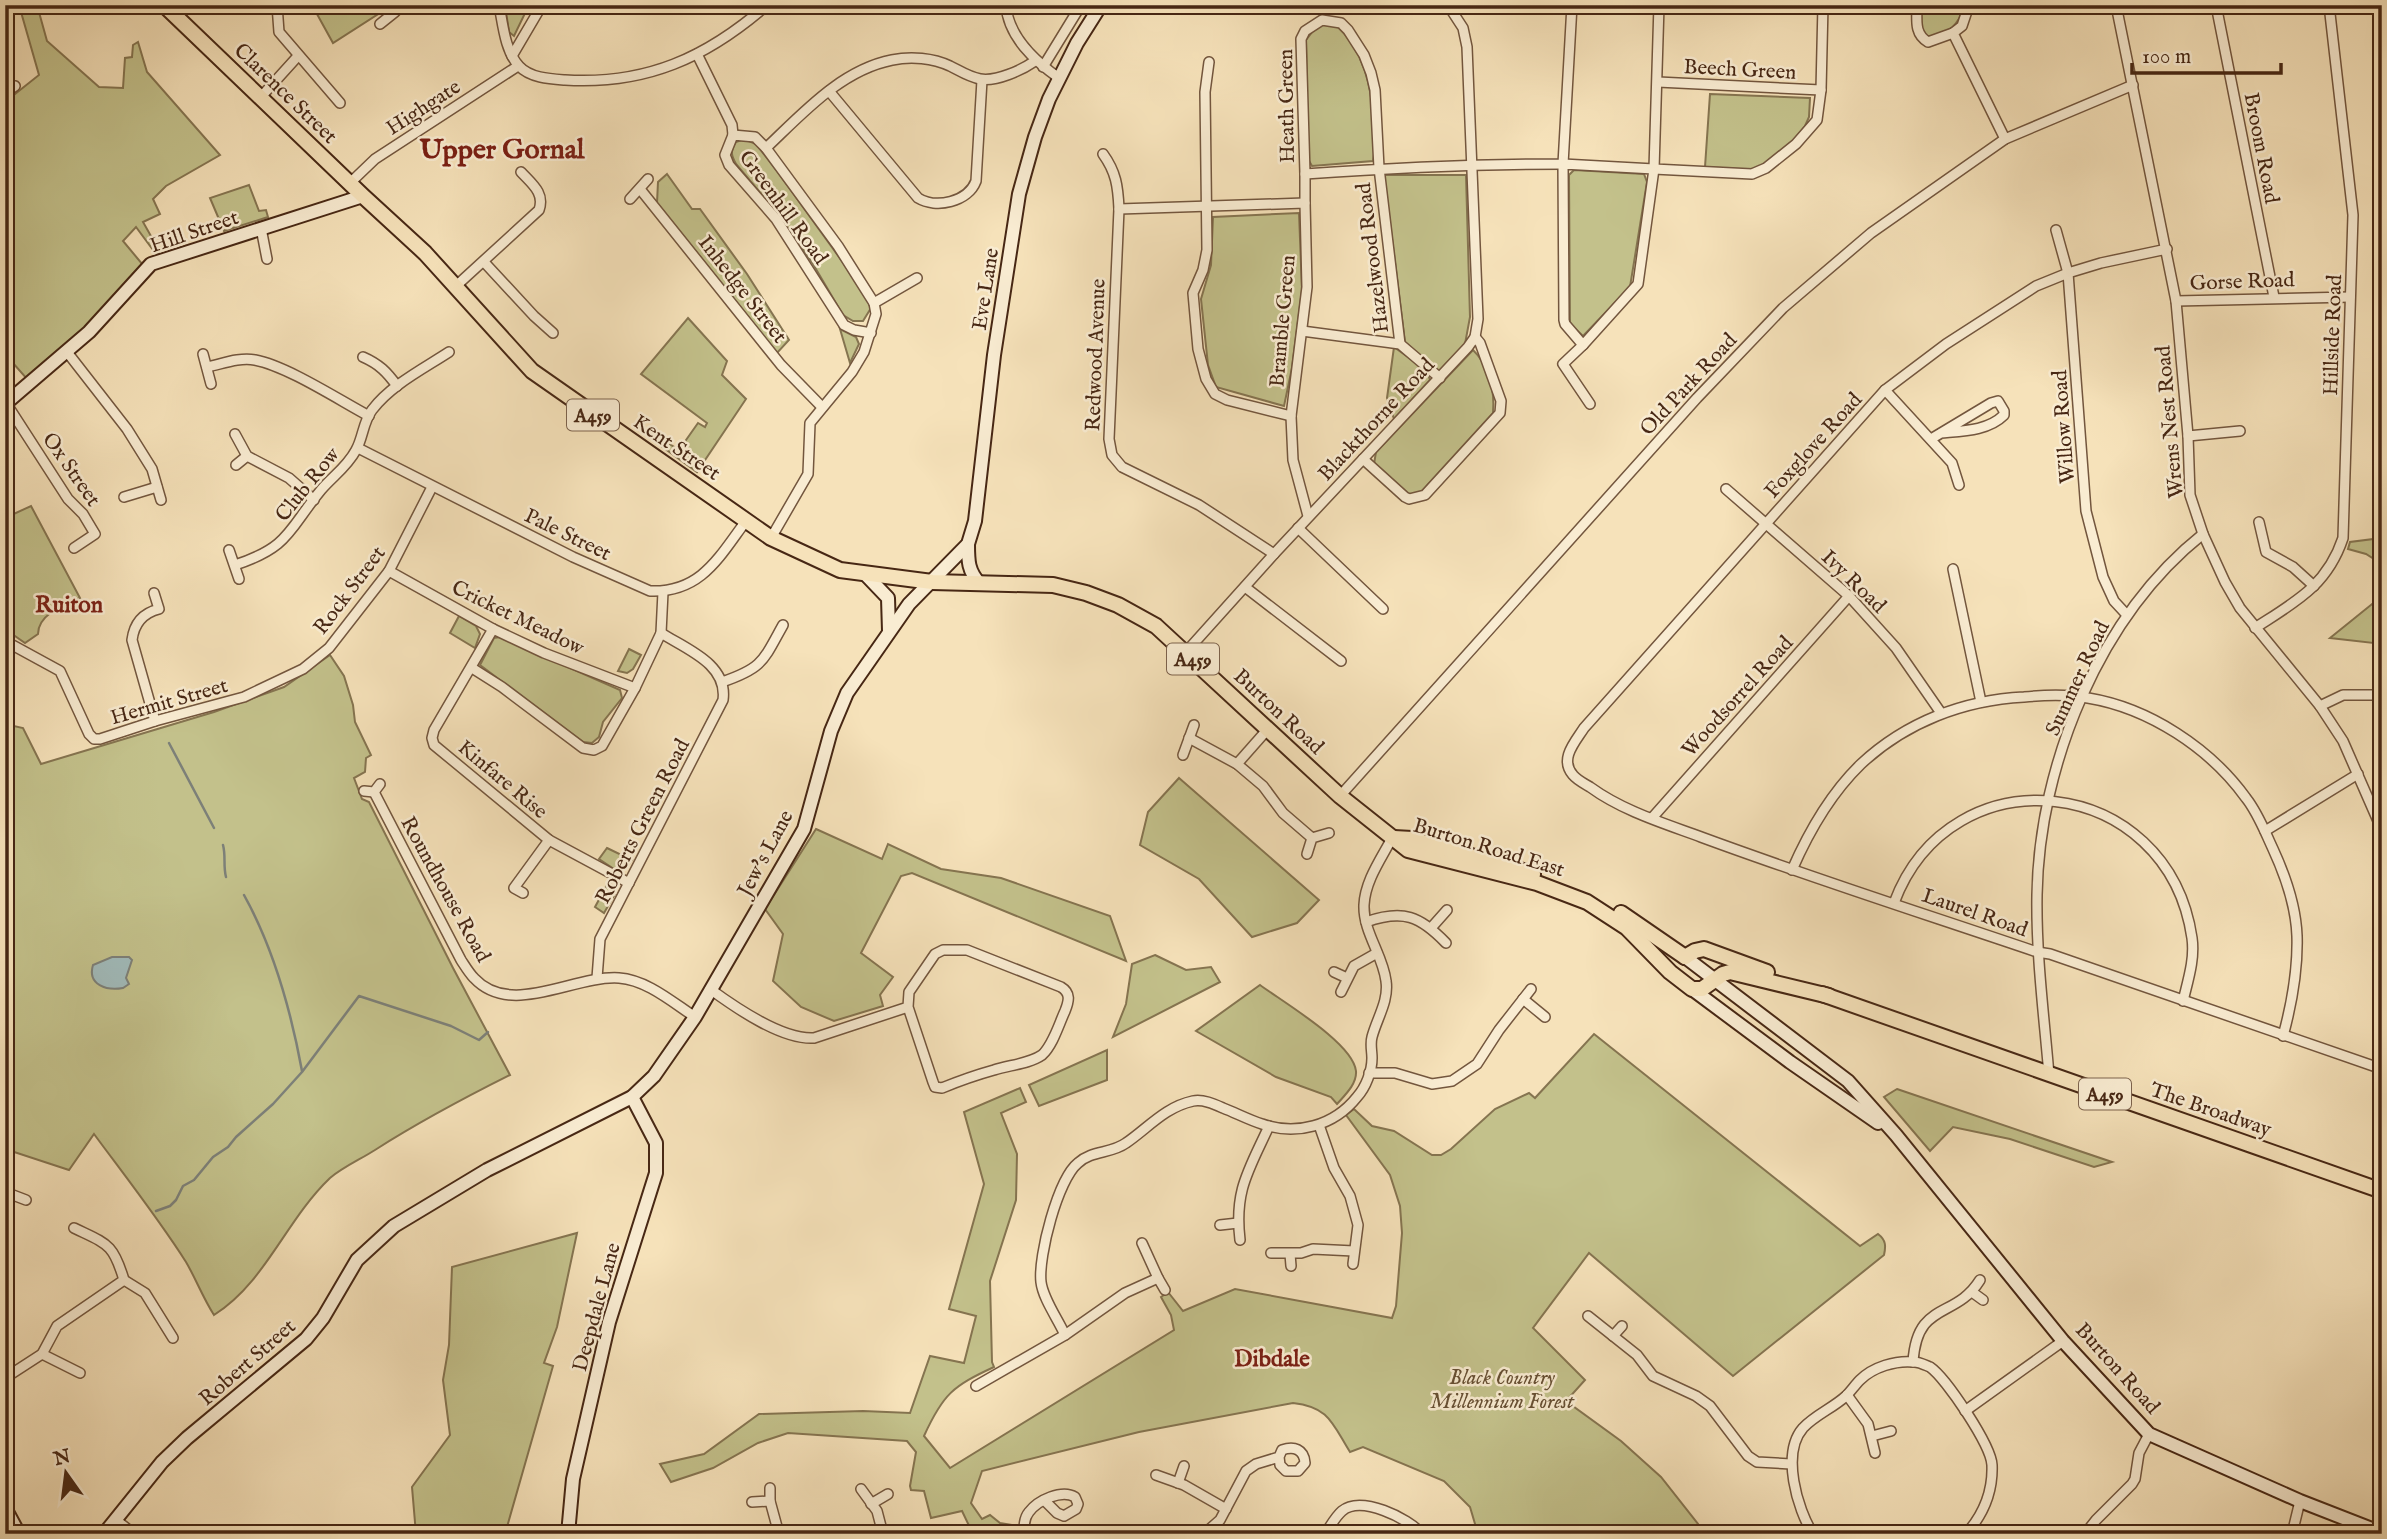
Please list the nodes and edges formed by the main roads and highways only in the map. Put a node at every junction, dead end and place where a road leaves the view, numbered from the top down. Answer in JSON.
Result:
{"nodes":[{"id":1,"x":1101,"y":5,"type":"edge"},
{"id":2,"x":172,"y":8,"type":"edge"},
{"id":3,"x":350,"y":183,"type":"joint"},
{"id":4,"x":363,"y":197,"type":"junction"},
{"id":5,"x":6,"y":404,"type":"edge"},
{"id":6,"x":968,"y":544,"type":"junction"},
{"id":7,"x":866,"y":575,"type":"junction"},
{"id":8,"x":932,"y":582,"type":"junction"},
{"id":9,"x":980,"y":584,"type":"junction"},
{"id":10,"x":888,"y":631,"type":"junction"},
{"id":11,"x":1392,"y":838,"type":"junction"},
{"id":12,"x":1685,"y":957,"type":"junction"},
{"id":13,"x":1714,"y":980,"type":"junction"},
{"id":14,"x":1687,"y":985,"type":"junction"},
{"id":15,"x":1829,"y":996,"type":"junction"},
{"id":16,"x":1738,"y":998,"type":"junction"},
{"id":17,"x":1773,"y":1050,"type":"junction"},
{"id":18,"x":632,"y":1097,"type":"junction"},
{"id":19,"x":1896,"y":1135,"type":"junction"},
{"id":20,"x":2382,"y":1191,"type":"edge"},
{"id":21,"x":5,"y":1508,"type":"edge"},
{"id":22,"x":2382,"y":1533,"type":"edge"},
{"id":23,"x":19,"y":1534,"type":"edge"},
{"id":24,"x":104,"y":1534,"type":"edge"},
{"id":25,"x":568,"y":1534,"type":"edge"}],
"edges":[{"from":1,"to":6,"type":"main road","name":"Eve Lane"},
{"from":2,"to":3,"type":"main road","name":"Clarence Street","number":"A459"},
{"from":3,"to":4,"type":"main road","name":"Kent Street","number":"A459"},
{"from":4,"to":5,"type":"main road","name":"Hill Street"},
{"from":4,"to":7,"type":"main road","name":"Kent Street","number":"A459"},
{"from":6,"to":8,"type":"main road","name":"Eve Lane"},
{"from":6,"to":9,"type":"main road"},
{"from":7,"to":8,"type":"main road","name":"Kent Street","number":"A459"},
{"from":7,"to":10,"type":"main road"},
{"from":8,"to":9,"type":"main road","name":"Burton Road","number":"A459"},
{"from":8,"to":10,"type":"main road","name":"Jew's Lane"},
{"from":9,"to":11,"type":"main road","name":"Burton Road","number":"A459"},
{"from":10,"to":18,"type":"main road","name":"Jew's Lane"},
{"from":11,"to":12,"type":"main road","name":"Burton Road East"},
{"from":11,"to":14,"type":"main road","name":"Burton Road East","number":"A459"},
{"from":12,"to":13,"type":"main road","name":"Burton Road"},
{"from":12,"to":14,"type":"main road"},
{"from":12,"to":15,"type":"main road","name":"The Broadway","number":"A459"},
{"from":13,"to":14,"type":"main road","name":"The Broadway","number":"A459"},
{"from":13,"to":15,"type":"main road","name":"The Broadway","number":"A459"},
{"from":13,"to":16,"type":"main road","name":"Burton Road"},
{"from":14,"to":17,"type":"main road","name":"Burton Road"},
{"from":15,"to":20,"type":"main road","name":"The Broadway","number":"A459"},
{"from":16,"to":17,"type":"main road"},
{"from":16,"to":19,"type":"main road","name":"Burton Road"},
{"from":17,"to":19,"type":"main road","name":"Burton Road"},
{"from":18,"to":24,"type":"main road","name":"Robert Street"},
{"from":18,"to":25,"type":"main road","name":"Deepdale Lane"},
{"from":19,"to":22,"type":"main road","name":"Burton Road"},
{"from":21,"to":23,"type":"main road"}]}
